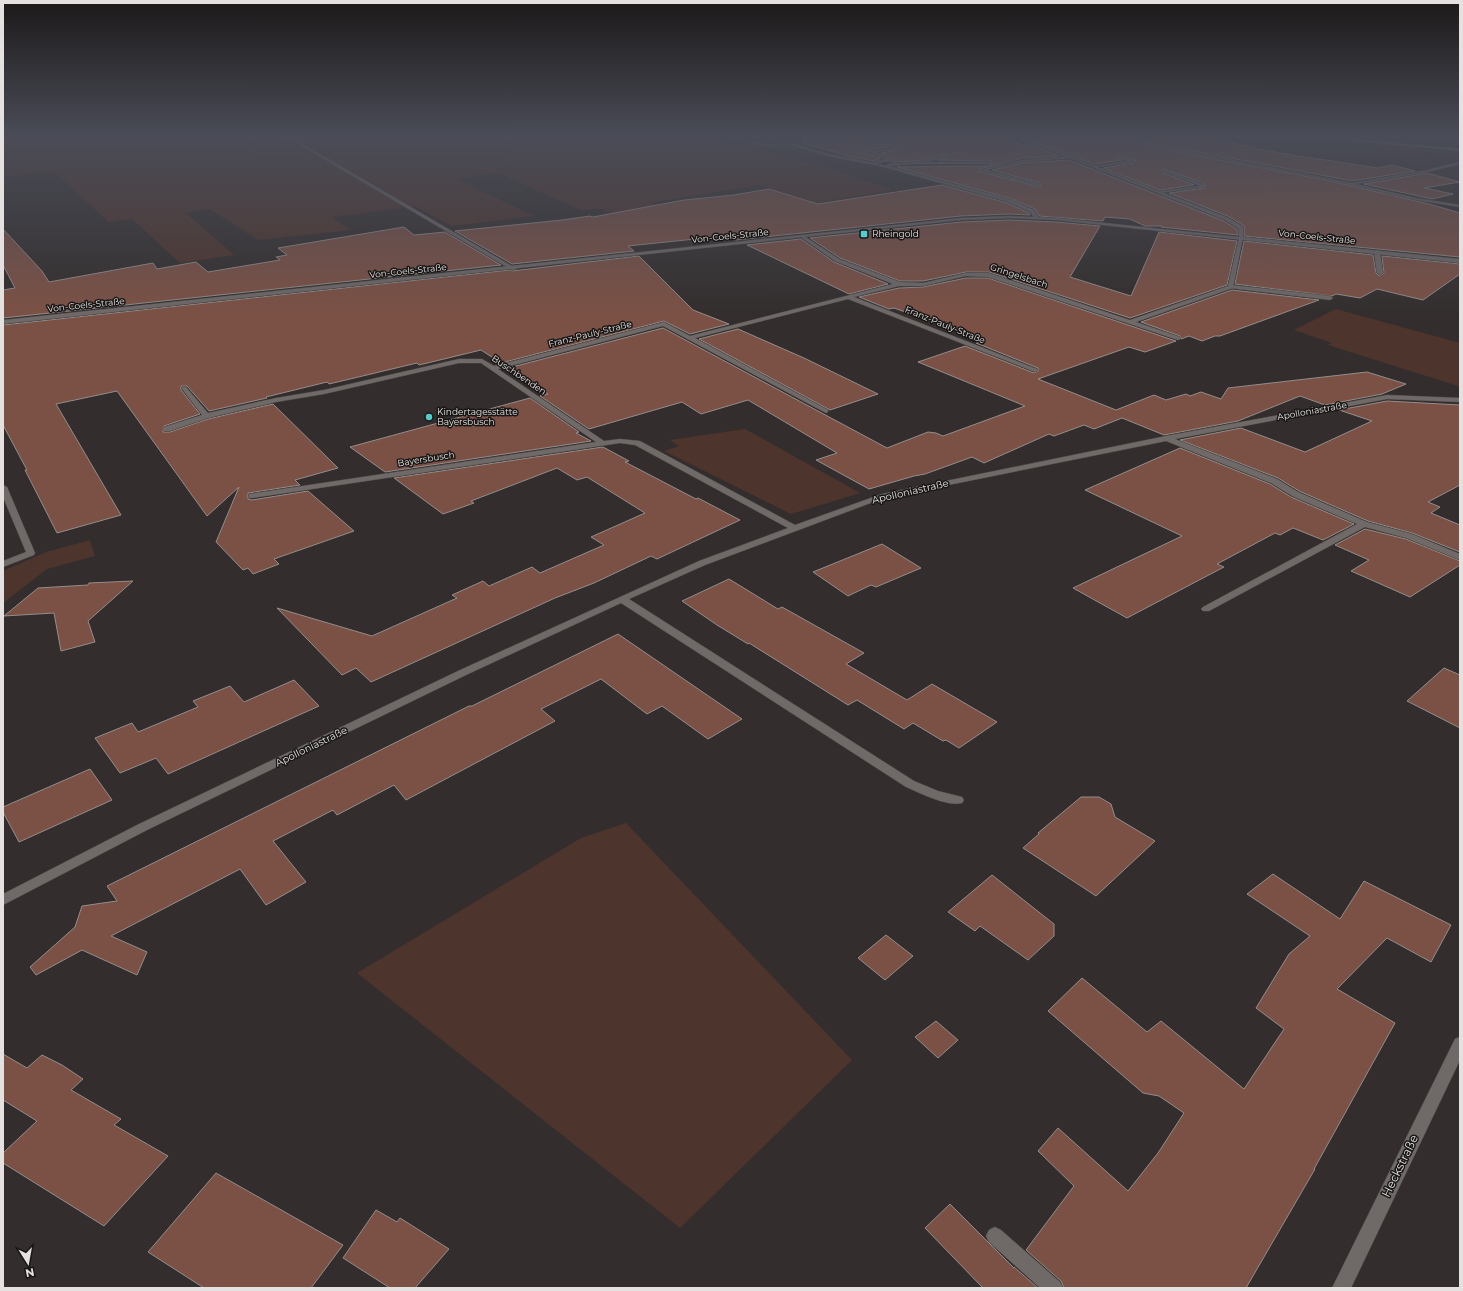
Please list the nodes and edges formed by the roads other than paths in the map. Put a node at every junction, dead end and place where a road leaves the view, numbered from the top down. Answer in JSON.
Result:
{"nodes":[{"id":1,"x":390,"y":196,"type":"edge"},
{"id":2,"x":993,"y":196,"type":"edge"},
{"id":3,"x":1170,"y":196,"type":"edge"},
{"id":4,"x":1404,"y":196,"type":"edge"},
{"id":5,"x":1460,"y":206,"type":"edge"},
{"id":6,"x":1036,"y":217,"type":"junction"},
{"id":7,"x":804,"y":237,"type":"junction"},
{"id":8,"x":1241,"y":238,"type":"junction"},
{"id":9,"x":1377,"y":252,"type":"junction"},
{"id":10,"x":1460,"y":261,"type":"edge"},
{"id":11,"x":514,"y":269,"type":"junction"},
{"id":12,"x":1380,"y":273,"type":"dead end"},
{"id":13,"x":899,"y":284,"type":"junction"},
{"id":14,"x":1231,"y":287,"type":"junction"},
{"id":15,"x":848,"y":297,"type":"junction"},
{"id":16,"x":1330,"y":298,"type":"dead end"},
{"id":17,"x":3,"y":322,"type":"edge"},
{"id":18,"x":1131,"y":322,"type":"junction"},
{"id":19,"x":689,"y":338,"type":"junction"},
{"id":20,"x":1178,"y":338,"type":"dead end"},
{"id":21,"x":493,"y":368,"type":"junction"},
{"id":22,"x":1035,"y":370,"type":"dead end"},
{"id":23,"x":184,"y":388,"type":"dead end"},
{"id":24,"x":1460,"y":400,"type":"edge"},
{"id":25,"x":826,"y":411,"type":"dead end"},
{"id":26,"x":206,"y":416,"type":"junction"},
{"id":27,"x":168,"y":428,"type":"dead end"},
{"id":28,"x":1166,"y":438,"type":"junction"},
{"id":29,"x":603,"y":442,"type":"junction"},
{"id":30,"x":3,"y":487,"type":"edge"},
{"id":31,"x":252,"y":496,"type":"dead end"},
{"id":32,"x":7,"y":507,"type":"edge"},
{"id":33,"x":1364,"y":524,"type":"junction"},
{"id":34,"x":794,"y":528,"type":"junction"},
{"id":35,"x":1460,"y":558,"type":"edge"},
{"id":36,"x":3,"y":564,"type":"edge"},
{"id":37,"x":622,"y":599,"type":"junction"},
{"id":38,"x":1206,"y":609,"type":"dead end"},
{"id":39,"x":958,"y":800,"type":"dead end"},
{"id":40,"x":3,"y":900,"type":"edge"},
{"id":41,"x":1460,"y":1044,"type":"edge"},
{"id":42,"x":996,"y":1236,"type":"dead end"},
{"id":43,"x":1054,"y":1288,"type":"edge"},
{"id":44,"x":1341,"y":1288,"type":"edge"}],
"edges":[{"from":1,"to":11,"type":"street"},
{"from":2,"to":6,"type":"street"},
{"from":3,"to":8,"type":"street"},
{"from":4,"to":5,"type":"street"},
{"from":6,"to":7,"type":"street","name":"Von-Coels-Straße"},
{"from":6,"to":8,"type":"street","name":"Von-Coels-Straße"},
{"from":7,"to":11,"type":"street","name":"Von-Coels-Straße"},
{"from":7,"to":13,"type":"street"},
{"from":8,"to":9,"type":"street","name":"Von-Coels-Straße"},
{"from":8,"to":14,"type":"street"},
{"from":9,"to":10,"type":"street","name":"Von-Coels-Straße"},
{"from":9,"to":12,"type":"street"},
{"from":11,"to":17,"type":"street","name":"Von-Coels-Straße"},
{"from":13,"to":15,"type":"street"},
{"from":13,"to":18,"type":"street","name":"Gringelsbach"},
{"from":14,"to":16,"type":"street"},
{"from":14,"to":18,"type":"street"},
{"from":15,"to":19,"type":"street"},
{"from":15,"to":22,"type":"street","name":"Franz-Pauly-Straße"},
{"from":18,"to":20,"type":"street","name":"Gringelsbach"},
{"from":19,"to":21,"type":"street","name":"Franz-Pauly-Straße"},
{"from":19,"to":25,"type":"street","name":"Franz-Pauly-Straße"},
{"from":21,"to":26,"type":"street","name":"Buschbenden"},
{"from":21,"to":29,"type":"street","name":"Buschbenden"},
{"from":23,"to":26,"type":"street"},
{"from":24,"to":28,"type":"street","name":"Apolloniastraße"},
{"from":26,"to":27,"type":"street","name":"Buschbenden"},
{"from":28,"to":33,"type":"street"},
{"from":28,"to":34,"type":"street","name":"Apolloniastraße"},
{"from":29,"to":31,"type":"street","name":"Bayersbusch"},
{"from":29,"to":34,"type":"street"},
{"from":30,"to":32,"type":"street"},
{"from":32,"to":36,"type":"street"},
{"from":33,"to":35,"type":"street"},
{"from":33,"to":38,"type":"street"},
{"from":34,"to":37,"type":"street","name":"Apolloniastraße"},
{"from":37,"to":39,"type":"street"},
{"from":37,"to":40,"type":"street","name":"Apolloniastraße"},
{"from":41,"to":44,"type":"street","name":"Heckstraße"},
{"from":42,"to":43,"type":"street"}]}
